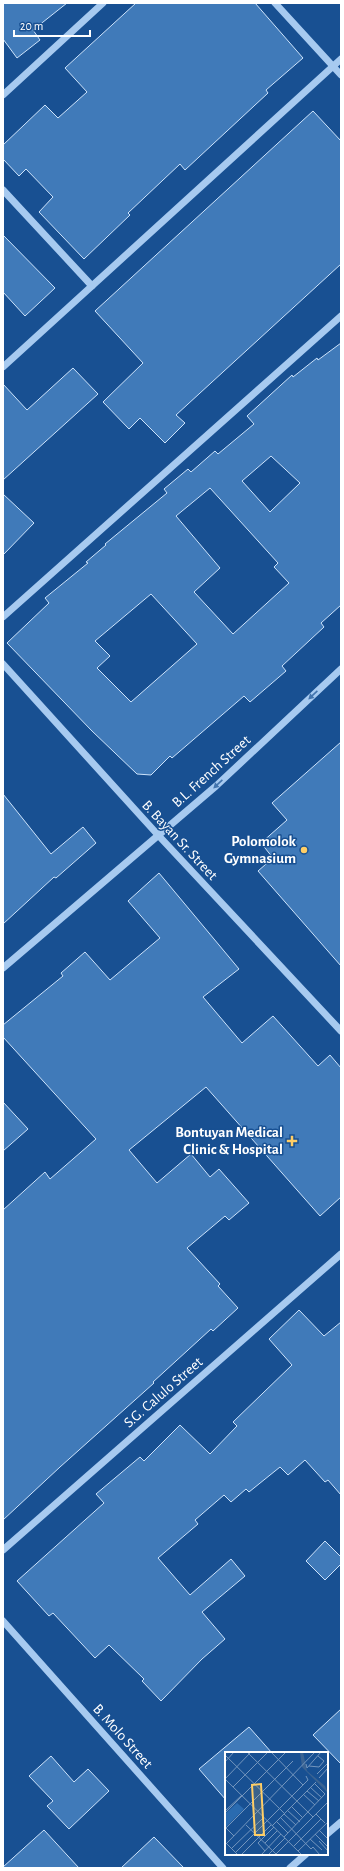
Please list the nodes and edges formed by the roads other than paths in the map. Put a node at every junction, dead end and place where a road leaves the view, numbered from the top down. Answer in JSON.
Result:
{"nodes":[{"id":1,"x":103,"y":3,"type":"edge"},
{"id":2,"x":275,"y":3,"type":"edge"},
{"id":3,"x":341,"y":60,"type":"edge"},
{"id":4,"x":333,"y":66,"type":"junction"},
{"id":5,"x":341,"y":75,"type":"edge"},
{"id":6,"x":3,"y":95,"type":"edge"},
{"id":7,"x":3,"y":190,"type":"edge"},
{"id":8,"x":92,"y":286,"type":"junction"},
{"id":9,"x":341,"y":316,"type":"edge"},
{"id":10,"x":3,"y":367,"type":"edge"},
{"id":11,"x":3,"y":617,"type":"edge"},
{"id":12,"x":3,"y":664,"type":"edge"},
{"id":13,"x":341,"y":669,"type":"edge"},
{"id":14,"x":158,"y":835,"type":"junction"},
{"id":15,"x":3,"y":968,"type":"edge"},
{"id":16,"x":341,"y":1031,"type":"edge"},
{"id":17,"x":341,"y":1254,"type":"edge"},
{"id":18,"x":3,"y":1550,"type":"edge"},
{"id":19,"x":3,"y":1621,"type":"edge"},
{"id":20,"x":341,"y":1822,"type":"edge"},
{"id":21,"x":328,"y":1833,"type":"edge"},
{"id":22,"x":305,"y":1855,"type":"edge"},
{"id":23,"x":224,"y":1868,"type":"edge"},
{"id":24,"x":290,"y":1868,"type":"edge"}],
"edges":[{"from":1,"to":6,"type":"street"},
{"from":2,"to":4,"type":"street"},
{"from":3,"to":4,"type":"street"},
{"from":4,"to":5,"type":"street"},
{"from":4,"to":8,"type":"street"},
{"from":7,"to":8,"type":"street"},
{"from":8,"to":10,"type":"street"},
{"from":9,"to":11,"type":"street"},
{"from":12,"to":14,"type":"street","name":"B. Bayan Sr. Street"},
{"from":13,"to":14,"type":"street","name":"B.L. French Street","one_way":true},
{"from":14,"to":15,"type":"street","name":"B.L. French Street"},
{"from":14,"to":16,"type":"street","name":"B. Bayan Sr. Street"},
{"from":17,"to":18,"type":"street","name":"S.G. Calulo Street"},
{"from":19,"to":23,"type":"street","name":"B. Molo Street"},
{"from":20,"to":21,"type":"street"},
{"from":22,"to":24,"type":"street"}]}
